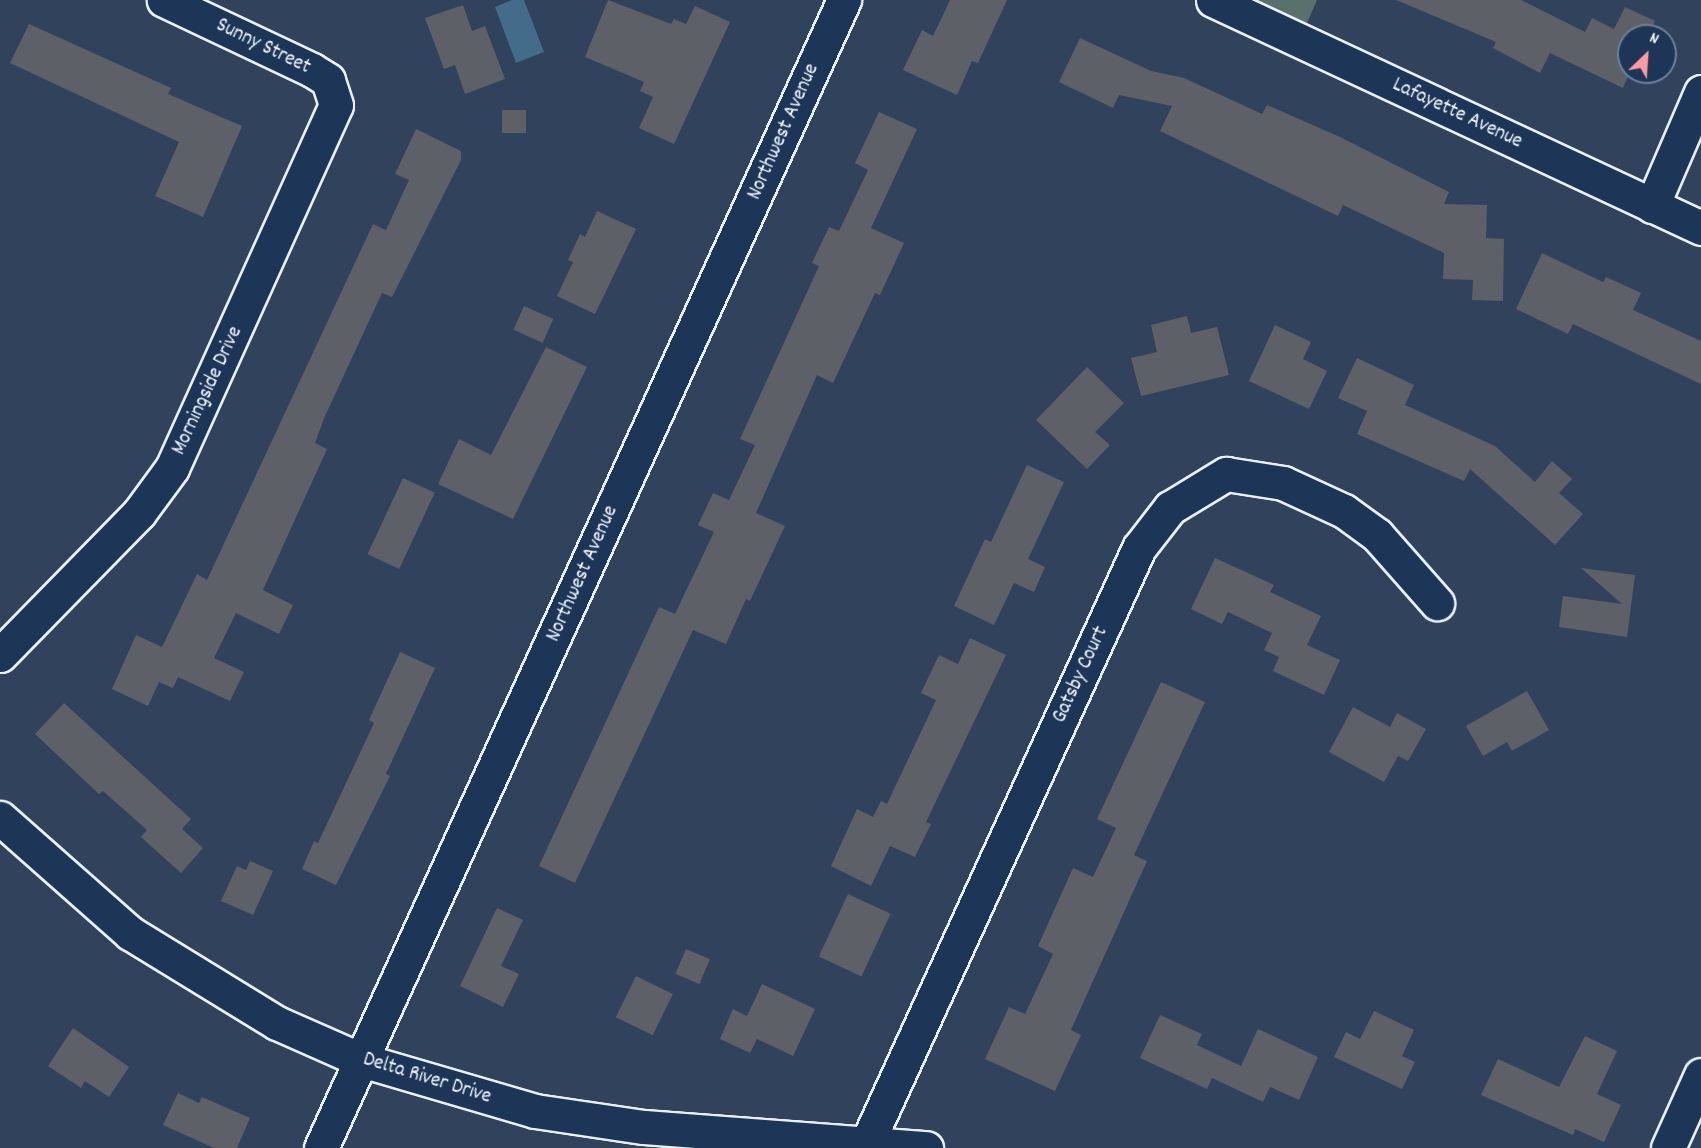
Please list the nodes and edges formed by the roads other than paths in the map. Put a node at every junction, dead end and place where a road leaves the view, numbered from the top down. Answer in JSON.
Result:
{"nodes":[{"id":1,"x":164,"y":0,"type":"edge"},
{"id":2,"x":844,"y":0,"type":"edge"},
{"id":3,"x":1213,"y":0,"type":"edge"},
{"id":4,"x":328,"y":80,"type":"joint"},
{"id":5,"x":1701,"y":92,"type":"edge"},
{"id":6,"x":1652,"y":206,"type":"junction"},
{"id":7,"x":1701,"y":228,"type":"edge"},
{"id":8,"x":1437,"y":603,"type":"dead end"},
{"id":9,"x":0,"y":655,"type":"edge"},
{"id":10,"x":0,"y":818,"type":"edge"},
{"id":11,"x":362,"y":1060,"type":"junction"},
{"id":12,"x":1701,"y":1075,"type":"edge"},
{"id":13,"x":868,"y":1141,"type":"junction"},
{"id":14,"x":321,"y":1148,"type":"edge"},
{"id":15,"x":926,"y":1148,"type":"edge"},
{"id":16,"x":1668,"y":1148,"type":"edge"}],
"edges":[{"from":1,"to":4,"type":"street","name":"Sunny Street"},
{"from":2,"to":11,"type":"street","name":"Northwest Avenue"},
{"from":3,"to":6,"type":"street","name":"Lafayette Avenue"},
{"from":4,"to":9,"type":"street","name":"Morningside Drive"},
{"from":5,"to":6,"type":"street"},
{"from":6,"to":7,"type":"street","name":"Lafayette Avenue"},
{"from":8,"to":13,"type":"street","name":"Gatsby Court"},
{"from":10,"to":11,"type":"street","name":"Delta River Drive"},
{"from":11,"to":13,"type":"street","name":"Delta River Drive"},
{"from":11,"to":14,"type":"street","name":"Northwest Avenue"},
{"from":12,"to":16,"type":"street"},
{"from":13,"to":15,"type":"street","name":"Delta River Drive"}]}
